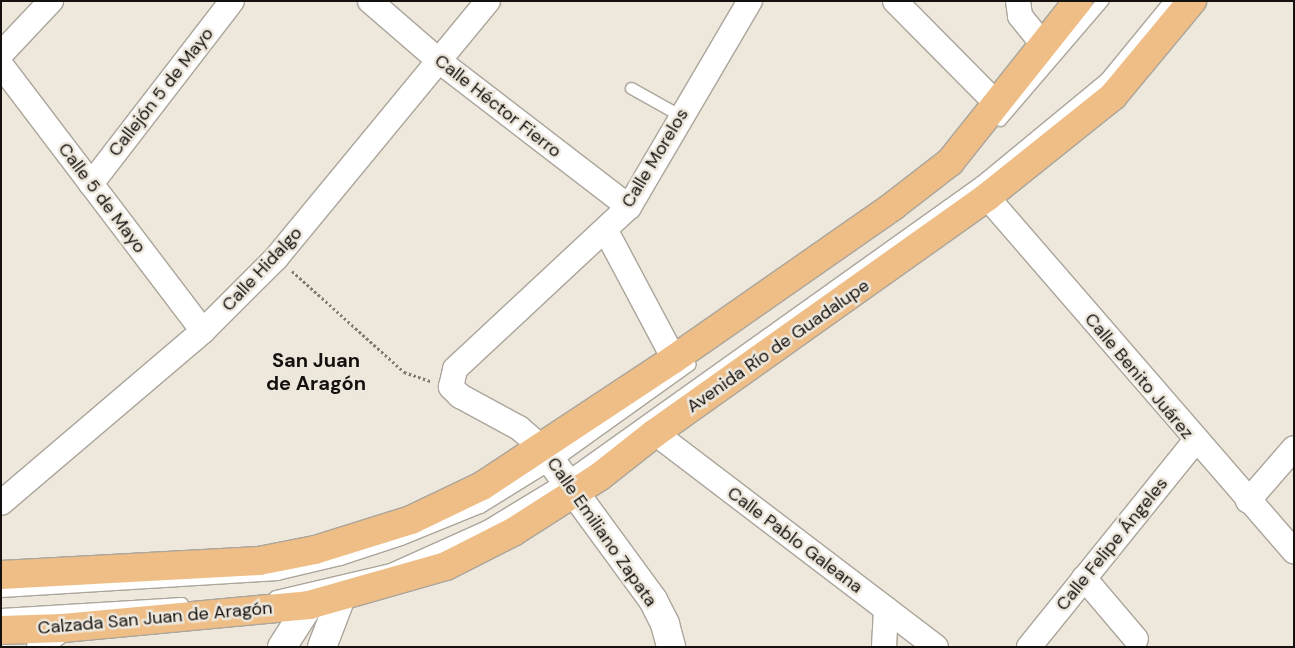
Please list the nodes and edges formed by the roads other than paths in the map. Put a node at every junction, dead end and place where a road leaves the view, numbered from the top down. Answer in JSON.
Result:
{"nodes":[{"id":1,"x":51,"y":1,"type":"edge"},
{"id":2,"x":232,"y":1,"type":"edge"},
{"id":3,"x":370,"y":1,"type":"edge"},
{"id":4,"x":488,"y":1,"type":"edge"},
{"id":5,"x":750,"y":1,"type":"edge"},
{"id":6,"x":895,"y":1,"type":"edge"},
{"id":7,"x":1018,"y":1,"type":"edge"},
{"id":8,"x":1078,"y":1,"type":"edge"},
{"id":9,"x":1102,"y":1,"type":"edge"},
{"id":10,"x":1169,"y":1,"type":"edge"},
{"id":11,"x":1192,"y":1,"type":"edge"},
{"id":12,"x":1043,"y":44,"type":"junction"},
{"id":13,"x":1,"y":54,"type":"edge"},
{"id":14,"x":438,"y":60,"type":"junction"},
{"id":15,"x":1,"y":65,"type":"edge"},
{"id":16,"x":631,"y":88,"type":"dead end"},
{"id":17,"x":996,"y":103,"type":"junction"},
{"id":18,"x":681,"y":116,"type":"junction"},
{"id":19,"x":91,"y":184,"type":"junction"},
{"id":20,"x":986,"y":196,"type":"junction"},
{"id":21,"x":629,"y":207,"type":"junction"},
{"id":22,"x":606,"y":231,"type":"junction"},
{"id":23,"x":751,"y":321,"type":"dead end"},
{"id":24,"x":203,"y":331,"type":"junction"},
{"id":25,"x":703,"y":355,"type":"dead end"},
{"id":26,"x":674,"y":359,"type":"junction"},
{"id":27,"x":655,"y":433,"type":"junction"},
{"id":28,"x":1195,"y":441,"type":"junction"},
{"id":29,"x":1294,"y":448,"type":"edge"},
{"id":30,"x":559,"y":470,"type":"junction"},
{"id":31,"x":1248,"y":501,"type":"junction"},
{"id":32,"x":1,"y":503,"type":"edge"},
{"id":33,"x":1294,"y":552,"type":"edge"},
{"id":34,"x":1,"y":575,"type":"edge"},
{"id":35,"x":1084,"y":578,"type":"junction"},
{"id":36,"x":1,"y":591,"type":"edge"},
{"id":37,"x":342,"y":595,"type":"junction"},
{"id":38,"x":210,"y":601,"type":"dead end"},
{"id":39,"x":190,"y":603,"type":"dead end"},
{"id":40,"x":309,"y":604,"type":"junction"},
{"id":41,"x":886,"y":609,"type":"junction"},
{"id":42,"x":1,"y":614,"type":"edge"},
{"id":43,"x":63,"y":628,"type":"junction"},
{"id":44,"x":1,"y":630,"type":"edge"},
{"id":45,"x":1136,"y":639,"type":"dead end"},
{"id":46,"x":40,"y":647,"type":"edge"},
{"id":47,"x":282,"y":647,"type":"edge"},
{"id":48,"x":322,"y":647,"type":"edge"},
{"id":49,"x":671,"y":647,"type":"edge"},
{"id":50,"x":884,"y":647,"type":"edge"},
{"id":51,"x":936,"y":647,"type":"edge"},
{"id":52,"x":1030,"y":647,"type":"edge"}],
"edges":[{"from":1,"to":13,"type":"street"},
{"from":2,"to":19,"type":"street","name":"Callejón 5 de Mayo"},
{"from":3,"to":14,"type":"street","name":"Calle Héctor Fierro"},
{"from":4,"to":14,"type":"street","name":"Calle Hidalgo"},
{"from":5,"to":18,"type":"street","name":"Calle Morelos"},
{"from":6,"to":17,"type":"street"},
{"from":7,"to":12,"type":"street"},
{"from":8,"to":12,"type":"main road","name":"Avenida Río de Guadalupe"},
{"from":9,"to":23,"type":"lane"},
{"from":10,"to":30,"type":"lane"},
{"from":11,"to":20,"type":"main road","name":"Avenida Río de Guadalupe"},
{"from":12,"to":17,"type":"main road","name":"Avenida Río de Guadalupe"},
{"from":14,"to":21,"type":"street","name":"Calle Héctor Fierro"},
{"from":14,"to":24,"type":"street","name":"Calle Hidalgo"},
{"from":15,"to":19,"type":"street","name":"Calle 5 de Mayo"},
{"from":16,"to":18,"type":"lane"},
{"from":17,"to":26,"type":"main road","name":"Avenida Río de Guadalupe"},
{"from":18,"to":21,"type":"street","name":"Calle Morelos"},
{"from":19,"to":24,"type":"street","name":"Calle 5 de Mayo"},
{"from":20,"to":27,"type":"main road","name":"Avenida Río de Guadalupe"},
{"from":20,"to":28,"type":"street","name":"Calle Benito Juárez"},
{"from":21,"to":22,"type":"street","name":"Calle Morelos"},
{"from":22,"to":26,"type":"street"},
{"from":22,"to":30,"type":"street","name":"Calle Morelos"},
{"from":24,"to":32,"type":"street","name":"Calle Hidalgo"},
{"from":25,"to":30,"type":"lane"},
{"from":26,"to":30,"type":"main road","name":"Avenida Río de Guadalupe"},
{"from":27,"to":30,"type":"main road","name":"Avenida Río de Guadalupe"},
{"from":27,"to":41,"type":"street","name":"Calle Pablo Galeana"},
{"from":28,"to":31,"type":"street","name":"Calle Benito Juárez"},
{"from":28,"to":35,"type":"street","name":"Calle Felipe Ángeles"},
{"from":29,"to":31,"type":"street"},
{"from":30,"to":34,"type":"main road","name":"Avenida Río de Guadalupe"},
{"from":30,"to":36,"type":"lane"},
{"from":30,"to":37,"type":"main road","name":"Avenida Río de Guadalupe"},
{"from":30,"to":38,"type":"lane"},
{"from":30,"to":49,"type":"street","name":"Calle Emiliano Zapata"},
{"from":31,"to":33,"type":"street","name":"Calle Benito Juárez"},
{"from":35,"to":45,"type":"street"},
{"from":35,"to":52,"type":"street","name":"Calle Felipe Ángeles"},
{"from":37,"to":40,"type":"main road","name":"Avenida Río de Guadalupe"},
{"from":37,"to":48,"type":"street"},
{"from":39,"to":42,"type":"lane"},
{"from":40,"to":43,"type":"main road","name":"Calzada San Juan de Aragón"},
{"from":40,"to":47,"type":"street"},
{"from":41,"to":50,"type":"street"},
{"from":41,"to":51,"type":"street","name":"Calle Pablo Galeana"},
{"from":43,"to":44,"type":"main road","name":"Calzada San Juan de Aragón"},
{"from":43,"to":46,"type":"street"}]}
